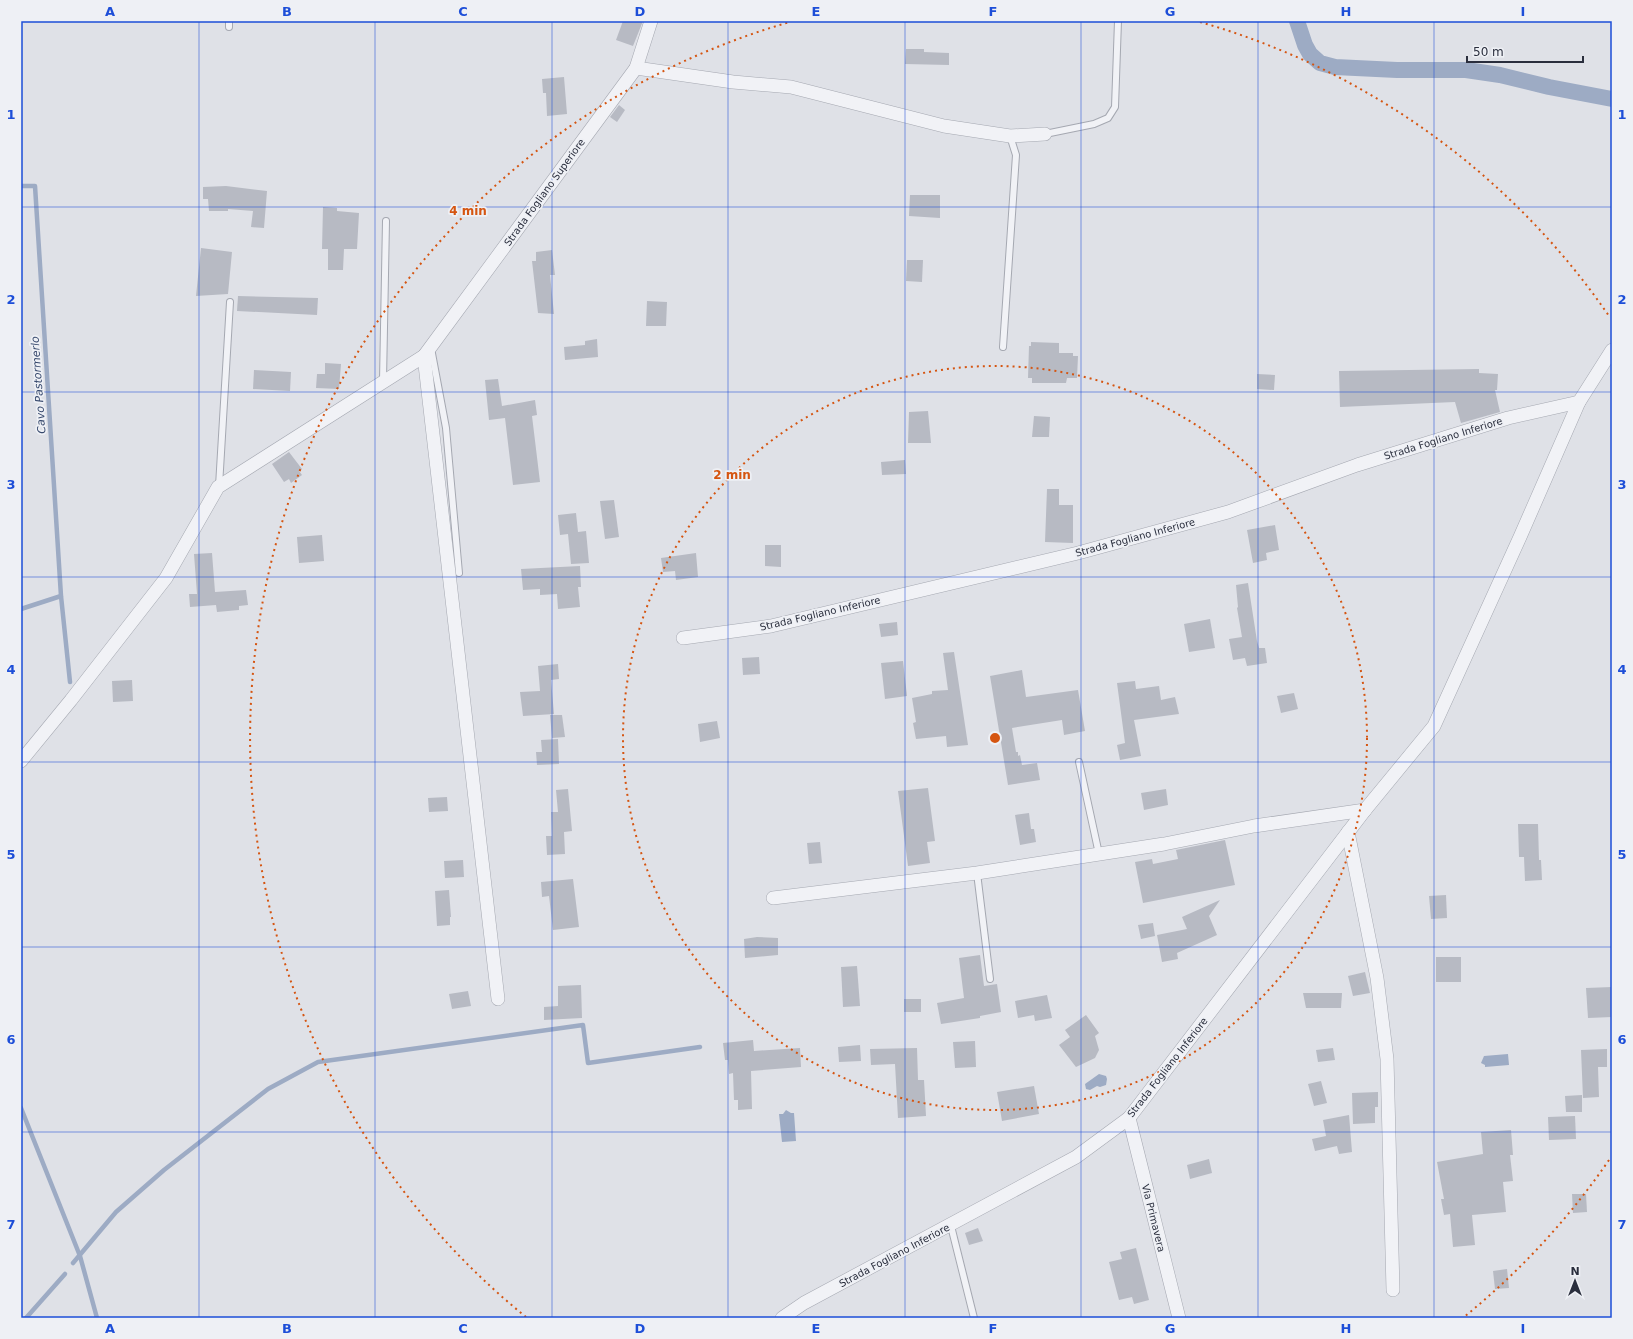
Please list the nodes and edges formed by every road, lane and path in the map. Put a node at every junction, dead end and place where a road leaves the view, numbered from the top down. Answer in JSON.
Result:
{"nodes":[{"id":1,"x":651,"y":21,"type":"edge"},
{"id":2,"x":1118,"y":21,"type":"edge"},
{"id":3,"x":636,"y":68,"type":"junction"},
{"id":4,"x":1045,"y":134,"type":"joint"},
{"id":5,"x":1010,"y":136,"type":"junction"},
{"id":6,"x":386,"y":221,"type":"dead end"},
{"id":7,"x":230,"y":302,"type":"dead end"},
{"id":8,"x":1004,"y":347,"type":"dead end"},
{"id":9,"x":1612,"y":350,"type":"edge"},
{"id":10,"x":427,"y":352,"type":"junction"},
{"id":11,"x":383,"y":383,"type":"junction"},
{"id":12,"x":1579,"y":402,"type":"junction"},
{"id":13,"x":218,"y":487,"type":"junction"},
{"id":14,"x":459,"y":573,"type":"dead end"},
{"id":15,"x":683,"y":638,"type":"dead end"},
{"id":16,"x":21,"y":762,"type":"edge"},
{"id":17,"x":1079,"y":762,"type":"dead end"},
{"id":18,"x":1365,"y":810,"type":"junction"},
{"id":19,"x":1348,"y":832,"type":"junction"},
{"id":20,"x":1099,"y":854,"type":"junction"},
{"id":21,"x":977,"y":873,"type":"junction"},
{"id":22,"x":773,"y":898,"type":"dead end"},
{"id":23,"x":990,"y":979,"type":"dead end"},
{"id":24,"x":498,"y":999,"type":"dead end"},
{"id":25,"x":1129,"y":1118,"type":"junction"},
{"id":26,"x":951,"y":1226,"type":"junction"},
{"id":27,"x":1393,"y":1290,"type":"dead end"},
{"id":28,"x":782,"y":1318,"type":"edge"},
{"id":29,"x":974,"y":1318,"type":"edge"},
{"id":30,"x":1179,"y":1318,"type":"edge"}],
"edges":[{"from":1,"to":3,"type":"street","name":"Strada Fogliano Superiore"},
{"from":2,"to":4,"type":"lane"},
{"from":3,"to":5,"type":"street"},
{"from":3,"to":10,"type":"street","name":"Strada Fogliano Superiore"},
{"from":4,"to":5,"type":"street"},
{"from":5,"to":8,"type":"lane"},
{"from":6,"to":11,"type":"lane"},
{"from":7,"to":13,"type":"lane"},
{"from":9,"to":12,"type":"street","name":"Strada Fogliano Inferiore"},
{"from":10,"to":11,"type":"street"},
{"from":10,"to":14,"type":"lane"},
{"from":10,"to":24,"type":"street"},
{"from":11,"to":13,"type":"street"},
{"from":12,"to":15,"type":"street","name":"Strada Fogliano Inferiore"},
{"from":12,"to":18,"type":"street","name":"Strada Fogliano Inferiore"},
{"from":13,"to":16,"type":"street"},
{"from":17,"to":20,"type":"lane"},
{"from":18,"to":19,"type":"street","name":"Strada Fogliano Inferiore"},
{"from":18,"to":20,"type":"street"},
{"from":19,"to":25,"type":"street","name":"Strada Fogliano Inferiore"},
{"from":19,"to":27,"type":"street"},
{"from":20,"to":21,"type":"street"},
{"from":21,"to":22,"type":"street"},
{"from":21,"to":23,"type":"lane"},
{"from":25,"to":26,"type":"street","name":"Strada Fogliano Inferiore"},
{"from":25,"to":30,"type":"street","name":"Via Primavera"},
{"from":26,"to":28,"type":"street","name":"Strada Fogliano Inferiore"},
{"from":26,"to":29,"type":"lane"}]}
